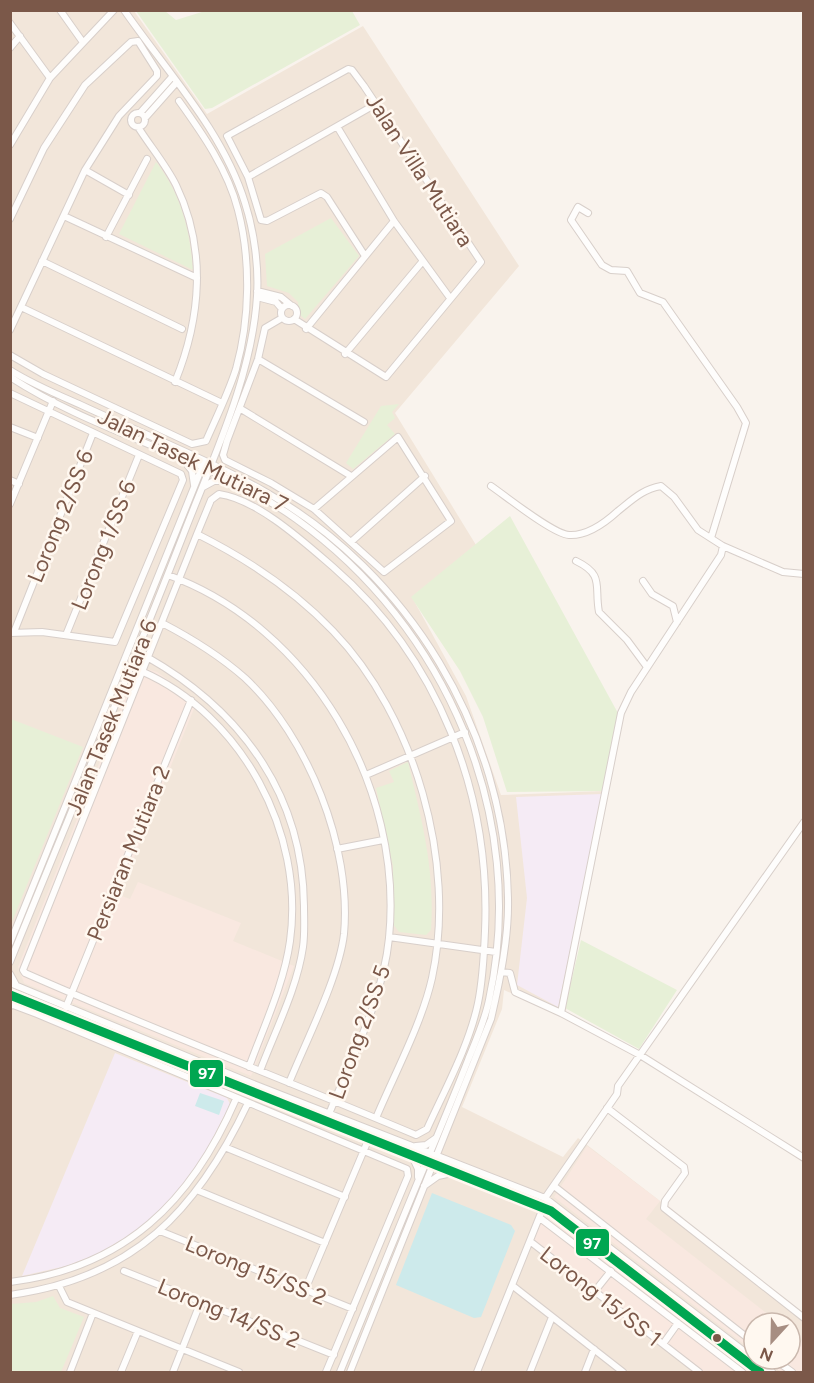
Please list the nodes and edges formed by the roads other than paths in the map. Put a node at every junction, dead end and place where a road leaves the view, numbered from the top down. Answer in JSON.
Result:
{"nodes":[{"id":1,"x":60,"y":10,"type":"edge"},
{"id":2,"x":124,"y":10,"type":"edge"},
{"id":3,"x":113,"y":12,"type":"edge"},
{"id":4,"x":10,"y":23,"type":"edge"},
{"id":5,"x":20,"y":36,"type":"junction"},
{"id":6,"x":82,"y":41,"type":"junction"},
{"id":7,"x":10,"y":48,"type":"edge"},
{"id":8,"x":51,"y":78,"type":"junction"},
{"id":9,"x":174,"y":80,"type":"junction"},
{"id":10,"x":179,"y":101,"type":"dead end"},
{"id":11,"x":376,"y":104,"type":"junction"},
{"id":12,"x":124,"y":111,"type":"junction"},
{"id":13,"x":142,"y":115,"type":"junction"},
{"id":14,"x":132,"y":116,"type":"junction"},
{"id":15,"x":138,"y":127,"type":"junction"},
{"id":16,"x":338,"y":128,"type":"junction"},
{"id":17,"x":10,"y":145,"type":"edge"},
{"id":18,"x":147,"y":159,"type":"dead end"},
{"id":19,"x":85,"y":170,"type":"junction"},
{"id":20,"x":248,"y":177,"type":"junction"},
{"id":21,"x":129,"y":195,"type":"junction"},
{"id":22,"x":588,"y":213,"type":"dead end"},
{"id":23,"x":64,"y":216,"type":"junction"},
{"id":24,"x":10,"y":219,"type":"edge"},
{"id":25,"x":394,"y":221,"type":"junction"},
{"id":26,"x":106,"y":237,"type":"junction"},
{"id":27,"x":365,"y":256,"type":"junction"},
{"id":28,"x":42,"y":261,"type":"junction"},
{"id":29,"x":422,"y":262,"type":"junction"},
{"id":30,"x":197,"y":278,"type":"junction"},
{"id":31,"x":257,"y":294,"type":"junction"},
{"id":32,"x":450,"y":298,"type":"junction"},
{"id":33,"x":292,"y":306,"type":"junction"},
{"id":34,"x":21,"y":307,"type":"junction"},
{"id":35,"x":282,"y":309,"type":"junction"},
{"id":36,"x":282,"y":318,"type":"junction"},
{"id":37,"x":294,"y":319,"type":"junction"},
{"id":38,"x":182,"y":328,"type":"dead end"},
{"id":39,"x":306,"y":329,"type":"junction"},
{"id":40,"x":10,"y":330,"type":"edge"},
{"id":41,"x":345,"y":354,"type":"junction"},
{"id":42,"x":10,"y":355,"type":"edge"},
{"id":43,"x":258,"y":359,"type":"junction"},
{"id":44,"x":10,"y":370,"type":"edge"},
{"id":45,"x":10,"y":377,"type":"edge"},
{"id":46,"x":175,"y":382,"type":"junction"},
{"id":47,"x":10,"y":393,"type":"edge"},
{"id":48,"x":53,"y":401,"type":"junction"},
{"id":49,"x":222,"y":403,"type":"junction"},
{"id":50,"x":241,"y":409,"type":"junction"},
{"id":51,"x":48,"y":411,"type":"junction"},
{"id":52,"x":364,"y":423,"type":"dead end"},
{"id":53,"x":10,"y":427,"type":"edge"},
{"id":54,"x":93,"y":434,"type":"junction"},
{"id":55,"x":38,"y":438,"type":"junction"},
{"id":56,"x":213,"y":454,"type":"junction"},
{"id":57,"x":139,"y":455,"type":"junction"},
{"id":58,"x":195,"y":457,"type":"junction"},
{"id":59,"x":184,"y":460,"type":"junction"},
{"id":60,"x":208,"y":463,"type":"junction"},
{"id":61,"x":205,"y":470,"type":"junction"},
{"id":62,"x":222,"y":470,"type":"junction"},
{"id":63,"x":351,"y":476,"type":"junction"},
{"id":64,"x":425,"y":476,"type":"junction"},
{"id":65,"x":10,"y":480,"type":"edge"},
{"id":66,"x":230,"y":483,"type":"junction"},
{"id":67,"x":19,"y":484,"type":"junction"},
{"id":68,"x":491,"y":486,"type":"dead end"},
{"id":69,"x":197,"y":488,"type":"junction"},
{"id":70,"x":10,"y":504,"type":"edge"},
{"id":71,"x":314,"y":509,"type":"junction"},
{"id":72,"x":197,"y":534,"type":"junction"},
{"id":73,"x":711,"y":538,"type":"junction"},
{"id":74,"x":352,"y":541,"type":"junction"},
{"id":75,"x":156,"y":542,"type":"junction"},
{"id":76,"x":723,"y":546,"type":"junction"},
{"id":77,"x":170,"y":547,"type":"junction"},
{"id":78,"x":576,"y":561,"type":"dead end"},
{"id":79,"x":804,"y":574,"type":"edge"},
{"id":80,"x":168,"y":575,"type":"junction"},
{"id":81,"x":179,"y":579,"type":"junction"},
{"id":82,"x":643,"y":581,"type":"dead end"},
{"id":83,"x":677,"y":622,"type":"junction"},
{"id":84,"x":162,"y":623,"type":"junction"},
{"id":85,"x":12,"y":632,"type":"edge"},
{"id":86,"x":66,"y":635,"type":"junction"},
{"id":87,"x":147,"y":657,"type":"junction"},
{"id":88,"x":647,"y":667,"type":"junction"},
{"id":89,"x":141,"y":671,"type":"junction"},
{"id":90,"x":191,"y":700,"type":"junction"},
{"id":91,"x":465,"y":732,"type":"junction"},
{"id":92,"x":454,"y":737,"type":"junction"},
{"id":93,"x":100,"y":746,"type":"junction"},
{"id":94,"x":110,"y":750,"type":"junction"},
{"id":95,"x":409,"y":755,"type":"junction"},
{"id":96,"x":366,"y":775,"type":"junction"},
{"id":97,"x":60,"y":817,"type":"junction"},
{"id":98,"x":69,"y":821,"type":"junction"},
{"id":99,"x":804,"y":822,"type":"edge"},
{"id":100,"x":384,"y":840,"type":"junction"},
{"id":101,"x":338,"y":849,"type":"junction"},
{"id":102,"x":38,"y":894,"type":"junction"},
{"id":103,"x":50,"y":899,"type":"junction"},
{"id":104,"x":389,"y":937,"type":"junction"},
{"id":105,"x":10,"y":942,"type":"edge"},
{"id":106,"x":436,"y":943,"type":"junction"},
{"id":107,"x":484,"y":950,"type":"junction"},
{"id":108,"x":496,"y":952,"type":"junction"},
{"id":109,"x":10,"y":962,"type":"edge"},
{"id":110,"x":501,"y":972,"type":"junction"},
{"id":111,"x":10,"y":974,"type":"edge"},
{"id":112,"x":13,"y":984,"type":"edge"},
{"id":113,"x":71,"y":994,"type":"junction"},
{"id":114,"x":12,"y":996,"type":"edge"},
{"id":115,"x":12,"y":1006,"type":"edge"},
{"id":116,"x":66,"y":1007,"type":"junction"},
{"id":117,"x":561,"y":1013,"type":"junction"},
{"id":118,"x":102,"y":1031,"type":"junction"},
{"id":119,"x":99,"y":1041,"type":"junction"},
{"id":120,"x":640,"y":1055,"type":"junction"},
{"id":121,"x":175,"y":1056,"type":"junction"},
{"id":122,"x":249,"y":1067,"type":"junction"},
{"id":123,"x":260,"y":1071,"type":"junction"},
{"id":124,"x":289,"y":1083,"type":"junction"},
{"id":125,"x":236,"y":1099,"type":"junction"},
{"id":126,"x":334,"y":1102,"type":"junction"},
{"id":127,"x":248,"y":1103,"type":"junction"},
{"id":128,"x":607,"y":1108,"type":"junction"},
{"id":129,"x":329,"y":1114,"type":"junction"},
{"id":130,"x":376,"y":1118,"type":"junction"},
{"id":131,"x":369,"y":1138,"type":"junction"},
{"id":132,"x":440,"y":1138,"type":"junction"},
{"id":133,"x":409,"y":1146,"type":"junction"},
{"id":134,"x":227,"y":1149,"type":"junction"},
{"id":135,"x":364,"y":1150,"type":"junction"},
{"id":136,"x":410,"y":1154,"type":"junction"},
{"id":137,"x":433,"y":1155,"type":"junction"},
{"id":138,"x":804,"y":1158,"type":"edge"},
{"id":139,"x":430,"y":1162,"type":"junction"},
{"id":140,"x":458,"y":1164,"type":"junction"},
{"id":141,"x":456,"y":1172,"type":"junction"},
{"id":142,"x":421,"y":1185,"type":"junction"},
{"id":143,"x":554,"y":1186,"type":"junction"},
{"id":144,"x":199,"y":1191,"type":"junction"},
{"id":145,"x":345,"y":1197,"type":"junction"},
{"id":146,"x":545,"y":1198,"type":"junction"},
{"id":147,"x":543,"y":1208,"type":"junction"},
{"id":148,"x":540,"y":1218,"type":"junction"},
{"id":149,"x":160,"y":1231,"type":"junction"},
{"id":150,"x":531,"y":1242,"type":"junction"},
{"id":151,"x":325,"y":1243,"type":"junction"},
{"id":152,"x":124,"y":1271,"type":"dead end"},
{"id":153,"x":611,"y":1271,"type":"junction"},
{"id":154,"x":10,"y":1282,"type":"edge"},
{"id":155,"x":59,"y":1286,"type":"junction"},
{"id":156,"x":513,"y":1286,"type":"junction"},
{"id":157,"x":305,"y":1290,"type":"junction"},
{"id":158,"x":595,"y":1291,"type":"junction"},
{"id":159,"x":10,"y":1295,"type":"edge"},
{"id":160,"x":201,"y":1301,"type":"junction"},
{"id":161,"x":352,"y":1309,"type":"junction"},
{"id":162,"x":93,"y":1313,"type":"junction"},
{"id":163,"x":552,"y":1317,"type":"junction"},
{"id":164,"x":804,"y":1318,"type":"edge"},
{"id":165,"x":678,"y":1323,"type":"junction"},
{"id":166,"x":138,"y":1331,"type":"junction"},
{"id":167,"x":742,"y":1334,"type":"edge"},
{"id":168,"x":663,"y":1344,"type":"junction"},
{"id":169,"x":183,"y":1350,"type":"junction"},
{"id":170,"x":594,"y":1350,"type":"junction"},
{"id":171,"x":742,"y":1350,"type":"edge"},
{"id":172,"x":334,"y":1354,"type":"junction"},
{"id":173,"x":225,"y":1370,"type":"edge"},
{"id":174,"x":70,"y":1372,"type":"edge"},
{"id":175,"x":122,"y":1372,"type":"edge"},
{"id":176,"x":173,"y":1372,"type":"edge"},
{"id":177,"x":239,"y":1372,"type":"edge"},
{"id":178,"x":326,"y":1372,"type":"edge"},
{"id":179,"x":340,"y":1372,"type":"edge"},
{"id":180,"x":350,"y":1372,"type":"edge"},
{"id":181,"x":477,"y":1372,"type":"edge"},
{"id":182,"x":530,"y":1372,"type":"edge"},
{"id":183,"x":585,"y":1372,"type":"edge"},
{"id":184,"x":623,"y":1372,"type":"edge"},
{"id":185,"x":699,"y":1372,"type":"edge"},
{"id":186,"x":742,"y":1372,"type":"edge"},
{"id":187,"x":760,"y":1372,"type":"edge"}],
"edges":[{"from":1,"to":6,"type":"street"},
{"from":2,"to":9,"type":"street"},
{"from":3,"to":6,"type":"street"},
{"from":4,"to":5,"type":"street"},
{"from":5,"to":7,"type":"street"},
{"from":5,"to":8,"type":"street"},
{"from":6,"to":8,"type":"street"},
{"from":8,"to":17,"type":"street"},
{"from":9,"to":13,"type":"street"},
{"from":9,"to":31,"type":"street"},
{"from":10,"to":49,"type":"street"},
{"from":11,"to":16,"type":"street"},
{"from":11,"to":20,"type":"street","name":"Jalan Villa Mutiara"},
{"from":11,"to":32,"type":"street","name":"Jalan Villa Mutiara"},
{"from":12,"to":14,"type":"street"},
{"from":12,"to":19,"type":"street"},
{"from":12,"to":24,"type":"street"},
{"from":13,"to":14,"type":"street"},
{"from":13,"to":15,"type":"street"},
{"from":14,"to":15,"type":"street"},
{"from":15,"to":30,"type":"street"},
{"from":16,"to":20,"type":"street"},
{"from":16,"to":25,"type":"street"},
{"from":18,"to":21,"type":"street"},
{"from":19,"to":21,"type":"street"},
{"from":19,"to":23,"type":"street"},
{"from":20,"to":27,"type":"street"},
{"from":21,"to":26,"type":"street"},
{"from":22,"to":73,"type":"street"},
{"from":23,"to":26,"type":"street"},
{"from":23,"to":28,"type":"street"},
{"from":25,"to":27,"type":"street"},
{"from":25,"to":29,"type":"street"},
{"from":26,"to":30,"type":"street"},
{"from":27,"to":39,"type":"street"},
{"from":28,"to":34,"type":"street"},
{"from":28,"to":38,"type":"street"},
{"from":29,"to":32,"type":"street"},
{"from":29,"to":41,"type":"street"},
{"from":30,"to":46,"type":"street"},
{"from":31,"to":33,"type":"street"},
{"from":31,"to":35,"type":"street"},
{"from":31,"to":56,"type":"street"},
{"from":32,"to":41,"type":"street","name":"Jalan Villa Mutiara"},
{"from":33,"to":35,"type":"street"},
{"from":33,"to":37,"type":"street"},
{"from":34,"to":40,"type":"street"},
{"from":34,"to":46,"type":"street"},
{"from":35,"to":36,"type":"street"},
{"from":36,"to":37,"type":"street"},
{"from":36,"to":43,"type":"street"},
{"from":37,"to":39,"type":"street","name":"Jalan Villa Mutiara"},
{"from":39,"to":41,"type":"street","name":"Jalan Villa Mutiara"},
{"from":42,"to":49,"type":"street"},
{"from":43,"to":50,"type":"street"},
{"from":43,"to":52,"type":"street"},
{"from":44,"to":58,"type":"street","name":"Jalan Tasek Mutiara 7"},
{"from":45,"to":48,"type":"street"},
{"from":46,"to":49,"type":"street"},
{"from":47,"to":51,"type":"street","name":"Jalan Tasek Mutiara 6"},
{"from":48,"to":51,"type":"street"},
{"from":48,"to":59,"type":"street"},
{"from":50,"to":63,"type":"street"},
{"from":50,"to":71,"type":"street"},
{"from":51,"to":54,"type":"street","name":"Jalan Tasek Mutiara 6"},
{"from":51,"to":55,"type":"street"},
{"from":53,"to":55,"type":"street"},
{"from":54,"to":57,"type":"street","name":"Jalan Tasek Mutiara 6"},
{"from":54,"to":85,"type":"street","name":"Lorong 2/SS 6"},
{"from":55,"to":67,"type":"street"},
{"from":56,"to":58,"type":"street"},
{"from":56,"to":60,"type":"street"},
{"from":56,"to":62,"type":"street"},
{"from":57,"to":75,"type":"street","name":"Jalan Tasek Mutiara 6"},
{"from":57,"to":86,"type":"street","name":"Lorong 1/SS 6"},
{"from":58,"to":60,"type":"street","name":"Jalan Tasek Mutiara 7"},
{"from":59,"to":61,"type":"street"},
{"from":59,"to":69,"type":"street"},
{"from":60,"to":61,"type":"street","name":"Jalan Tasek Mutiara 6"},
{"from":60,"to":62,"type":"street","name":"Jalan Tasek Mutiara 7"},
{"from":61,"to":66,"type":"street","name":"Jalan Tasek Mutiara 7"},
{"from":61,"to":69,"type":"street","name":"Jalan Tasek Mutiara 6"},
{"from":62,"to":110,"type":"street","name":"Jalan Tasek Mutiara 7"},
{"from":63,"to":64,"type":"street"},
{"from":63,"to":71,"type":"street"},
{"from":64,"to":74,"type":"street"},
{"from":64,"to":74,"type":"street"},
{"from":65,"to":67,"type":"street"},
{"from":66,"to":69,"type":"street"},
{"from":66,"to":91,"type":"street","name":"Jalan Tasek Mutiara 7"},
{"from":67,"to":70,"type":"street"},
{"from":68,"to":73,"type":"street"},
{"from":69,"to":77,"type":"street","name":"Jalan Tasek Mutiara 6"},
{"from":69,"to":80,"type":"street","name":"Jalan Tasek Mutiara 6"},
{"from":71,"to":74,"type":"street"},
{"from":72,"to":81,"type":"street","name":"Jalan Tasek Mutiara 7"},
{"from":72,"to":92,"type":"street","name":"Jalan Tasek Mutiara 7"},
{"from":72,"to":95,"type":"street"},
{"from":73,"to":76,"type":"street"},
{"from":75,"to":77,"type":"street"},
{"from":75,"to":86,"type":"street","name":"Jalan Tasek Mutiara 6"},
{"from":76,"to":79,"type":"street"},
{"from":76,"to":83,"type":"street"},
{"from":77,"to":97,"type":"street","name":"Jalan Tasek Mutiara 6"},
{"from":78,"to":88,"type":"street"},
{"from":80,"to":81,"type":"street","name":"Lorong 2/SS 5"},
{"from":80,"to":93,"type":"street","name":"Jalan Tasek Mutiara 6"},
{"from":81,"to":84,"type":"street","name":"Jalan Tasek Mutiara 7"},
{"from":81,"to":96,"type":"street","name":"Lorong 2/SS 5"},
{"from":82,"to":83,"type":"street"},
{"from":83,"to":88,"type":"street"},
{"from":84,"to":87,"type":"street","name":"Jalan Tasek Mutiara 7"},
{"from":84,"to":101,"type":"street"},
{"from":85,"to":86,"type":"street"},
{"from":87,"to":89,"type":"street","name":"Jalan Tasek Mutiara 7"},
{"from":87,"to":123,"type":"street"},
{"from":88,"to":117,"type":"street"},
{"from":89,"to":90,"type":"street"},
{"from":89,"to":94,"type":"street","name":"Jalan Tasek Mutiara 7"},
{"from":90,"to":113,"type":"street","name":"Persiaran Mutiara 2"},
{"from":90,"to":122,"type":"street"},
{"from":91,"to":92,"type":"street"},
{"from":91,"to":108,"type":"street","name":"Jalan Tasek Mutiara 7"},
{"from":92,"to":95,"type":"street"},
{"from":92,"to":107,"type":"street","name":"Jalan Tasek Mutiara 7"},
{"from":93,"to":94,"type":"street"},
{"from":93,"to":98,"type":"street","name":"Jalan Tasek Mutiara 6"},
{"from":94,"to":103,"type":"street","name":"Jalan Tasek Mutiara 7"},
{"from":95,"to":96,"type":"street"},
{"from":95,"to":106,"type":"street"},
{"from":96,"to":100,"type":"street","name":"Lorong 2/SS 5"},
{"from":97,"to":98,"type":"street"},
{"from":97,"to":105,"type":"street","name":"Jalan Tasek Mutiara 6"},
{"from":98,"to":102,"type":"street","name":"Jalan Tasek Mutiara 6"},
{"from":99,"to":120,"type":"street"},
{"from":100,"to":101,"type":"street"},
{"from":100,"to":104,"type":"street","name":"Lorong 2/SS 5"},
{"from":101,"to":124,"type":"street"},
{"from":102,"to":103,"type":"street"},
{"from":102,"to":109,"type":"street","name":"Jalan Tasek Mutiara 6"},
{"from":103,"to":113,"type":"street","name":"Jalan Tasek Mutiara 7"},
{"from":104,"to":106,"type":"street"},
{"from":104,"to":126,"type":"street","name":"Lorong 2/SS 5"},
{"from":106,"to":107,"type":"street"},
{"from":106,"to":130,"type":"street"},
{"from":107,"to":108,"type":"street"},
{"from":107,"to":130,"type":"street","name":"Jalan Tasek Mutiara 7"},
{"from":108,"to":132,"type":"street","name":"Jalan Tasek Mutiara 7"},
{"from":110,"to":117,"type":"street"},
{"from":110,"to":132,"type":"street","name":"Jalan Tasek Mutiara 7"},
{"from":111,"to":112,"type":"street"},
{"from":112,"to":116,"type":"street"},
{"from":113,"to":116,"type":"street","name":"Persiaran Mutiara 2"},
{"from":113,"to":122,"type":"street","name":"Jalan Tasek Mutiara 7"},
{"from":114,"to":118,"type":"street"},
{"from":115,"to":119,"type":"street"},
{"from":116,"to":121,"type":"street"},
{"from":117,"to":120,"type":"street"},
{"from":118,"to":119,"type":"street"},
{"from":118,"to":121,"type":"street"},
{"from":119,"to":125,"type":"street"},
{"from":120,"to":128,"type":"street"},
{"from":120,"to":138,"type":"street"},
{"from":121,"to":129,"type":"street"},
{"from":121,"to":131,"type":"street"},
{"from":122,"to":123,"type":"street","name":"Jalan Tasek Mutiara 7"},
{"from":123,"to":124,"type":"street","name":"Jalan Tasek Mutiara 7"},
{"from":124,"to":126,"type":"street","name":"Jalan Tasek Mutiara 7"},
{"from":125,"to":127,"type":"street"},
{"from":125,"to":154,"type":"street"},
{"from":126,"to":129,"type":"street","name":"Lorong 2/SS 5"},
{"from":126,"to":130,"type":"street","name":"Jalan Tasek Mutiara 7"},
{"from":127,"to":134,"type":"street"},
{"from":127,"to":135,"type":"street"},
{"from":128,"to":143,"type":"street"},
{"from":128,"to":164,"type":"street"},
{"from":129,"to":133,"type":"street"},
{"from":131,"to":135,"type":"street"},
{"from":131,"to":136,"type":"street"},
{"from":132,"to":133,"type":"street"},
{"from":132,"to":137,"type":"street","name":"Jalan Tasek Mutiara 7"},
{"from":132,"to":140,"type":"street"},
{"from":133,"to":137,"type":"street"},
{"from":134,"to":144,"type":"street"},
{"from":134,"to":145,"type":"street"},
{"from":135,"to":145,"type":"street"},
{"from":135,"to":161,"type":"street"},
{"from":136,"to":139,"type":"street"},
{"from":136,"to":142,"type":"street"},
{"from":137,"to":139,"type":"street","name":"Jalan Tasek Mutiara 7"},
{"from":137,"to":140,"type":"street"},
{"from":139,"to":141,"type":"street"},
{"from":139,"to":142,"type":"street","name":"Jalan Tasek Mutiara 7"},
{"from":140,"to":146,"type":"street"},
{"from":141,"to":142,"type":"street"},
{"from":141,"to":147,"type":"street"},
{"from":142,"to":179,"type":"street"},
{"from":142,"to":180,"type":"street"},
{"from":143,"to":146,"type":"street"},
{"from":143,"to":167,"type":"street"},
{"from":144,"to":149,"type":"street"},
{"from":144,"to":151,"type":"street"},
{"from":145,"to":151,"type":"street"},
{"from":146,"to":171,"type":"street"},
{"from":147,"to":148,"type":"street"},
{"from":147,"to":187,"type":"street"},
{"from":148,"to":150,"type":"street"},
{"from":148,"to":153,"type":"street"},
{"from":149,"to":155,"type":"street"},
{"from":149,"to":157,"type":"street","name":"Lorong 15/SS 2"},
{"from":150,"to":156,"type":"street"},
{"from":150,"to":158,"type":"street","name":"Lorong 15/SS 1"},
{"from":151,"to":157,"type":"street"},
{"from":152,"to":160,"type":"street","name":"Lorong 14/SS 2"},
{"from":153,"to":158,"type":"street"},
{"from":153,"to":165,"type":"street"},
{"from":155,"to":159,"type":"street"},
{"from":155,"to":162,"type":"street"},
{"from":156,"to":163,"type":"street"},
{"from":156,"to":181,"type":"street"},
{"from":157,"to":161,"type":"street","name":"Lorong 15/SS 2"},
{"from":158,"to":168,"type":"street","name":"Lorong 15/SS 1"},
{"from":160,"to":169,"type":"street"},
{"from":160,"to":172,"type":"street","name":"Lorong 14/SS 2"},
{"from":161,"to":172,"type":"street"},
{"from":162,"to":166,"type":"street"},
{"from":162,"to":174,"type":"street"},
{"from":163,"to":170,"type":"street"},
{"from":163,"to":182,"type":"street"},
{"from":165,"to":168,"type":"street"},
{"from":165,"to":186,"type":"street"},
{"from":166,"to":169,"type":"street"},
{"from":166,"to":175,"type":"street"},
{"from":168,"to":185,"type":"street","name":"Lorong 15/SS 1"},
{"from":169,"to":173,"type":"street"},
{"from":169,"to":176,"type":"street"},
{"from":170,"to":183,"type":"street"},
{"from":170,"to":184,"type":"street"},
{"from":172,"to":178,"type":"street"},
{"from":173,"to":177,"type":"street"}]}
